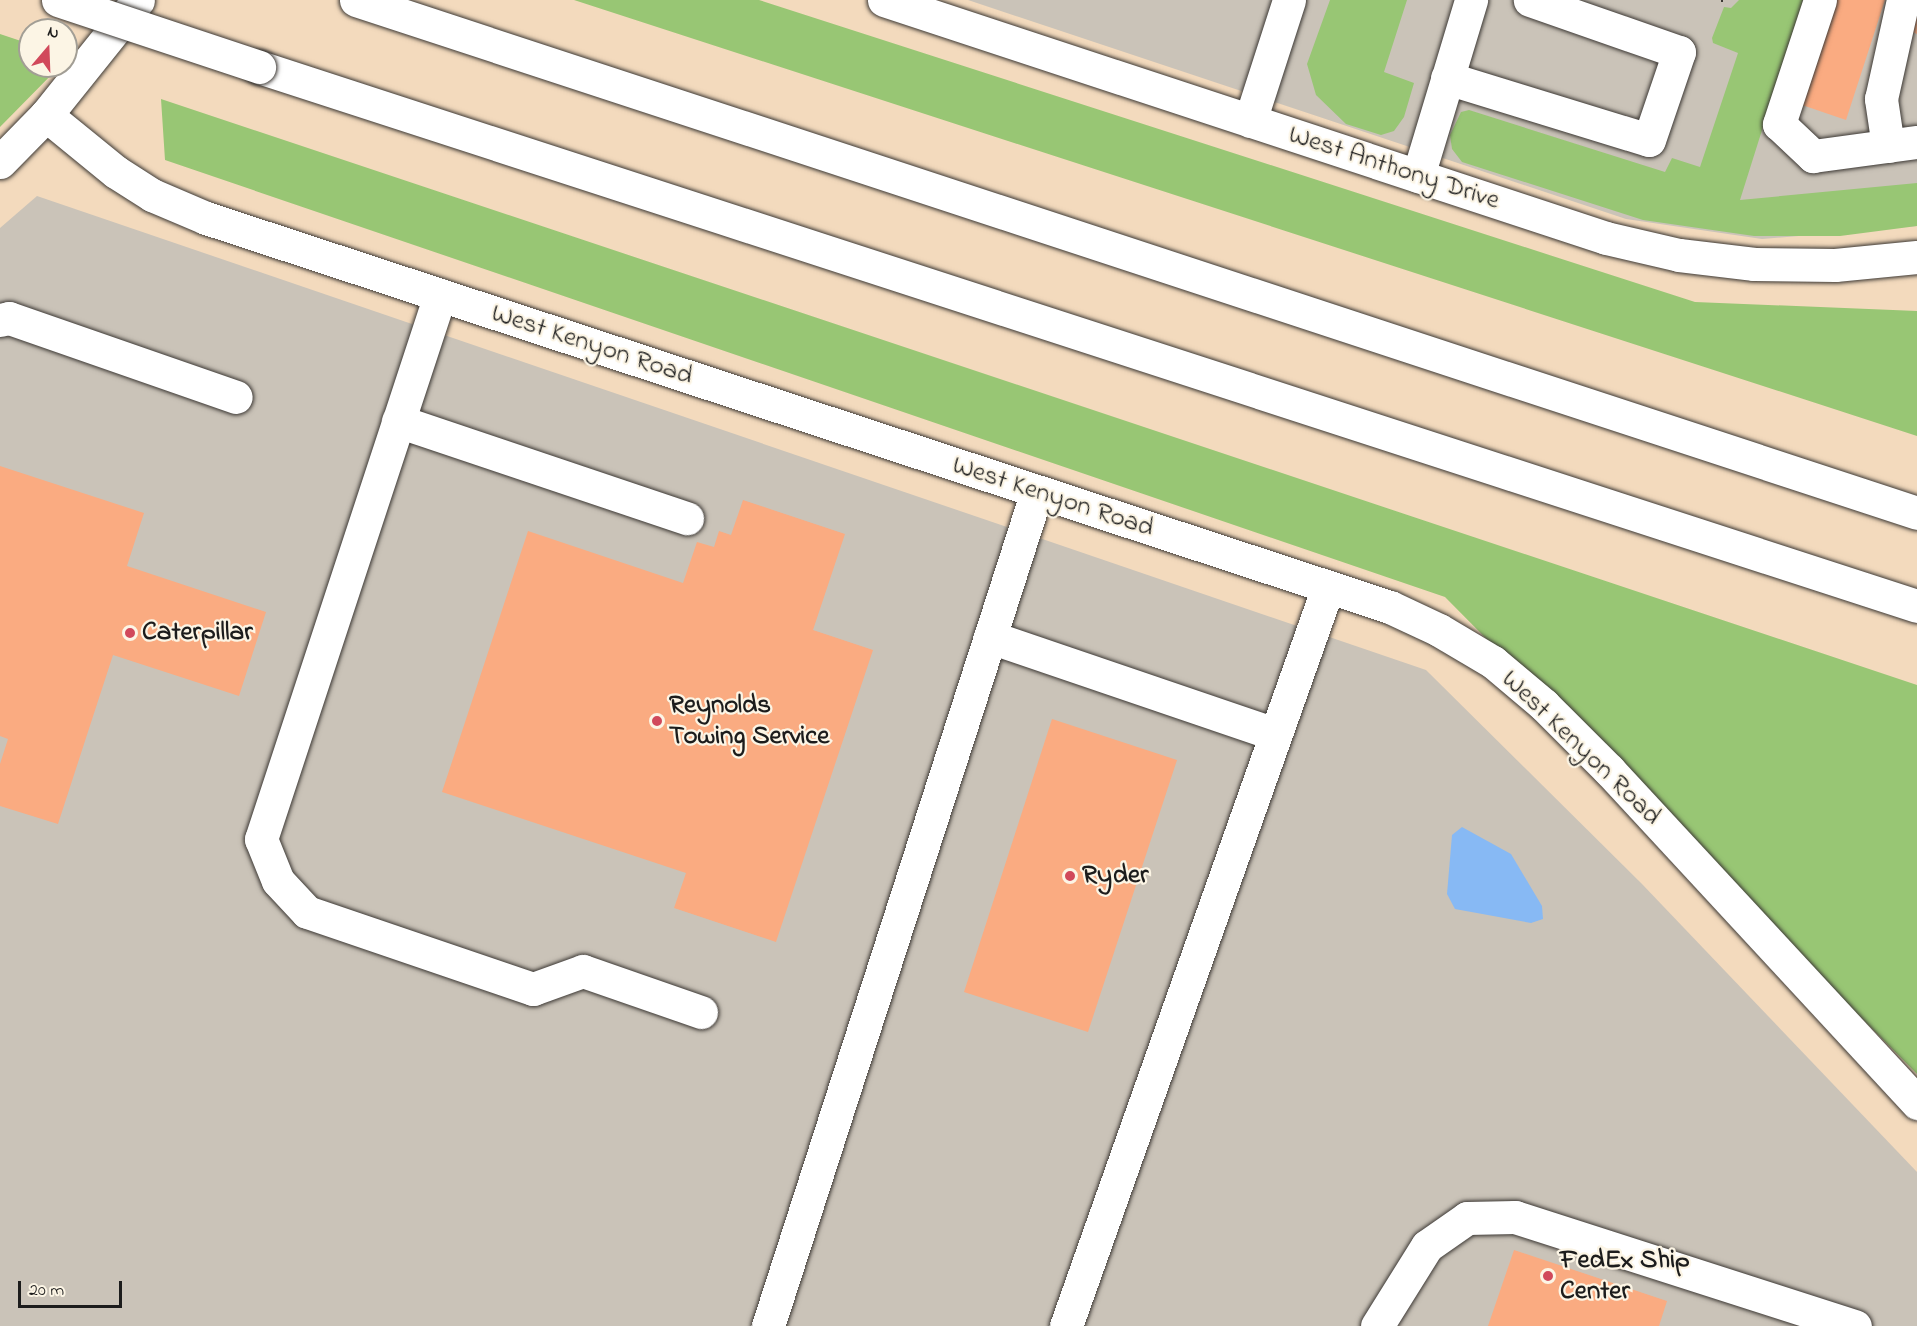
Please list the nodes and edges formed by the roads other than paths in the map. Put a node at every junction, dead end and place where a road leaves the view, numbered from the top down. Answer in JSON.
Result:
{"nodes":[{"id":1,"x":58,"y":0,"type":"edge"},
{"id":2,"x":138,"y":0,"type":"edge"},
{"id":3,"x":357,"y":0,"type":"edge"},
{"id":4,"x":885,"y":0,"type":"edge"},
{"id":5,"x":1289,"y":0,"type":"edge"},
{"id":6,"x":1471,"y":0,"type":"edge"},
{"id":7,"x":1530,"y":0,"type":"edge"},
{"id":8,"x":1820,"y":0,"type":"edge"},
{"id":9,"x":1903,"y":0,"type":"edge"},
{"id":10,"x":1447,"y":78,"type":"junction"},
{"id":11,"x":46,"y":115,"type":"junction"},
{"id":12,"x":1250,"y":121,"type":"junction"},
{"id":13,"x":1903,"y":144,"type":"edge"},
{"id":14,"x":0,"y":162,"type":"edge"},
{"id":15,"x":1418,"y":176,"type":"junction"},
{"id":16,"x":1917,"y":256,"type":"edge"},
{"id":17,"x":440,"y":295,"type":"junction"},
{"id":18,"x":0,"y":320,"type":"edge"},
{"id":19,"x":236,"y":397,"type":"dead end"},
{"id":20,"x":398,"y":421,"type":"junction"},
{"id":21,"x":1037,"y":491,"type":"junction"},
{"id":22,"x":1917,"y":513,"type":"edge"},
{"id":23,"x":687,"y":518,"type":"dead end"},
{"id":24,"x":1328,"y":587,"type":"junction"},
{"id":25,"x":1917,"y":606,"type":"edge"},
{"id":26,"x":990,"y":637,"type":"junction"},
{"id":27,"x":1275,"y":734,"type":"junction"},
{"id":28,"x":701,"y":1012,"type":"dead end"},
{"id":29,"x":1917,"y":1103,"type":"edge"},
{"id":30,"x":1767,"y":1313,"type":"edge"},
{"id":31,"x":768,"y":1326,"type":"edge"},
{"id":32,"x":1066,"y":1326,"type":"edge"},
{"id":33,"x":1377,"y":1326,"type":"edge"},
{"id":34,"x":1855,"y":1326,"type":"edge"}],
"edges":[{"from":1,"to":25,"type":"main road","bridge":true},
{"from":2,"to":11,"type":"main road"},
{"from":3,"to":22,"type":"main road"},
{"from":4,"to":12,"type":"main road","name":"West Anthony Drive"},
{"from":5,"to":12,"type":"main road"},
{"from":6,"to":10,"type":"main road"},
{"from":7,"to":10,"type":"main road"},
{"from":8,"to":13,"type":"main road"},
{"from":9,"to":13,"type":"main road"},
{"from":10,"to":15,"type":"main road"},
{"from":11,"to":14,"type":"main road"},
{"from":11,"to":17,"type":"main road","name":"West Kenyon Road"},
{"from":12,"to":15,"type":"main road","name":"West Anthony Drive"},
{"from":15,"to":16,"type":"main road","name":"West Anthony Drive"},
{"from":17,"to":20,"type":"main road"},
{"from":17,"to":21,"type":"main road","name":"West Kenyon Road"},
{"from":18,"to":19,"type":"main road"},
{"from":20,"to":23,"type":"main road"},
{"from":20,"to":28,"type":"main road"},
{"from":21,"to":24,"type":"main road","name":"West Kenyon Road"},
{"from":21,"to":26,"type":"main road"},
{"from":24,"to":27,"type":"main road"},
{"from":24,"to":29,"type":"main road","name":"West Kenyon Road"},
{"from":26,"to":27,"type":"main road"},
{"from":26,"to":31,"type":"main road"},
{"from":27,"to":32,"type":"main road"},
{"from":30,"to":33,"type":"main road"},
{"from":30,"to":34,"type":"main road"}]}
